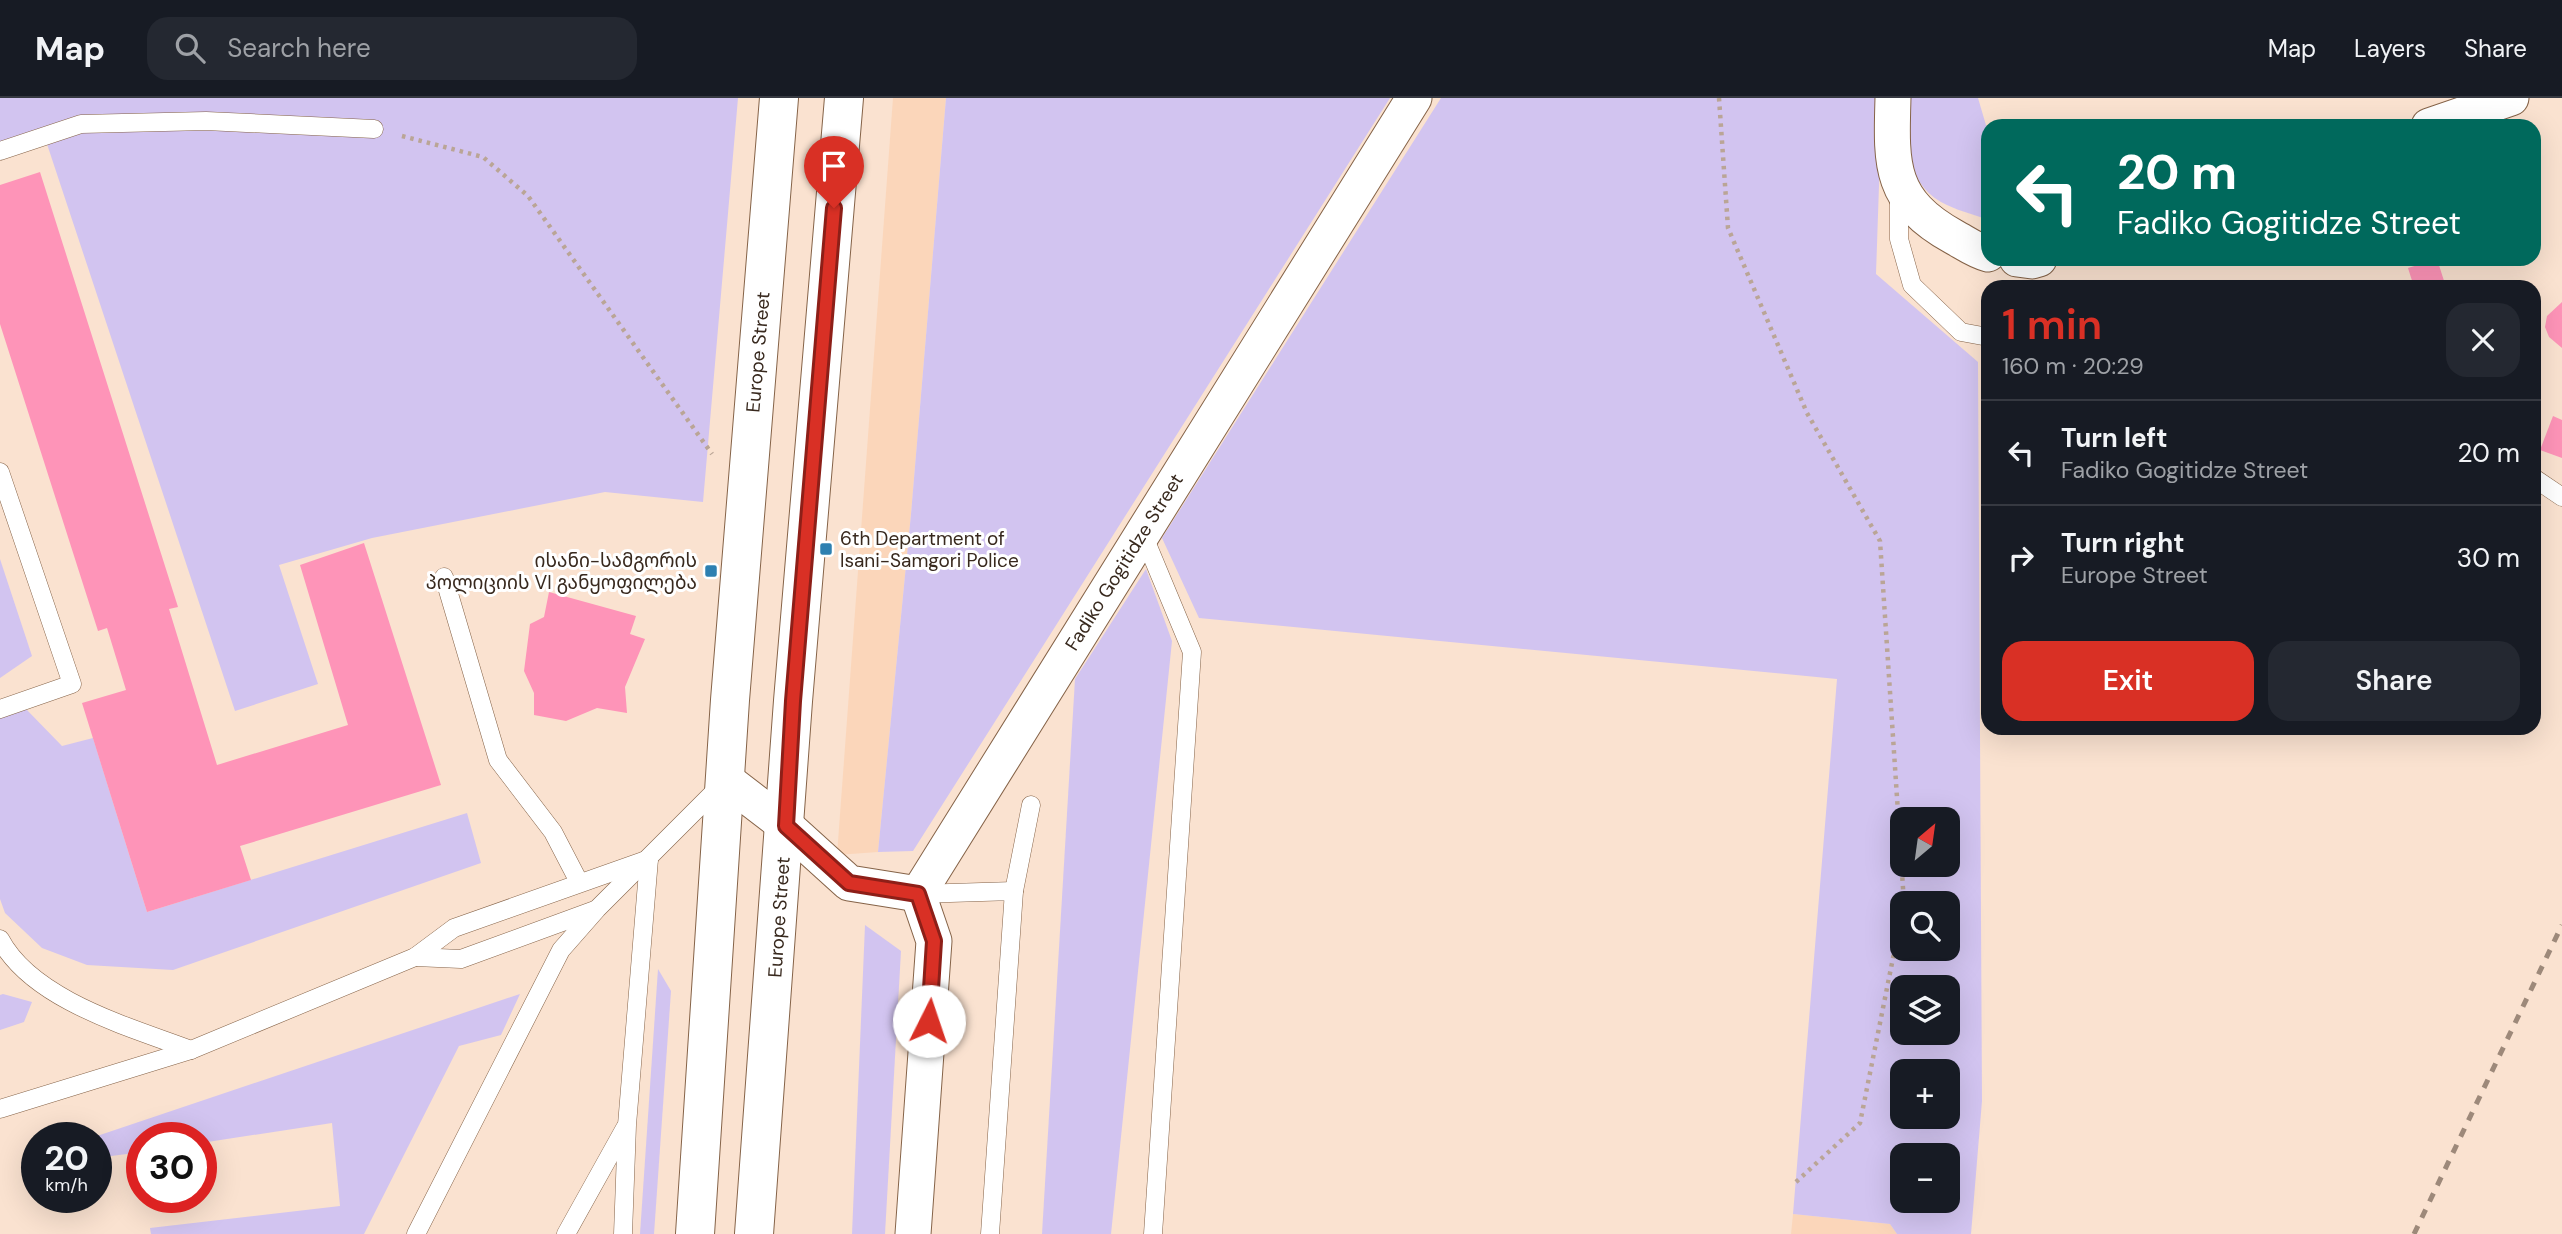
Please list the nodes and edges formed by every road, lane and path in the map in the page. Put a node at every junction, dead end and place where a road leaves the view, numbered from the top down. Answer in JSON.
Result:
{"nodes":[{"id":1,"x":779,"y":98,"type":"edge"},
{"id":2,"x":844,"y":98,"type":"edge"},
{"id":3,"x":1415,"y":98,"type":"edge"},
{"id":4,"x":1719,"y":98,"type":"edge"},
{"id":5,"x":1893,"y":98,"type":"edge"},
{"id":6,"x":2511,"y":98,"type":"edge"},
{"id":7,"x":2450,"y":119,"type":"edge"},
{"id":8,"x":374,"y":129,"type":"joint"},
{"id":9,"x":0,"y":151,"type":"edge"},
{"id":10,"x":1899,"y":186,"type":"junction"},
{"id":11,"x":1981,"y":250,"type":"edge"},
{"id":12,"x":1981,"y":336,"type":"edge"},
{"id":13,"x":714,"y":457,"type":"dead end"},
{"id":14,"x":0,"y":472,"type":"edge"},
{"id":15,"x":2541,"y":483,"type":"edge"},
{"id":16,"x":2562,"y":497,"type":"edge"},
{"id":17,"x":1142,"y":532,"type":"junction"},
{"id":18,"x":444,"y":577,"type":"dead end"},
{"id":19,"x":0,"y":709,"type":"edge"},
{"id":20,"x":726,"y":779,"type":"junction"},
{"id":21,"x":1031,"y":805,"type":"dead end"},
{"id":22,"x":786,"y":826,"type":"junction"},
{"id":23,"x":649,"y":859,"type":"junction"},
{"id":24,"x":579,"y":882,"type":"junction"},
{"id":25,"x":1014,"y":891,"type":"junction"},
{"id":26,"x":1903,"y":891,"type":"edge"},
{"id":27,"x":918,"y":894,"type":"junction"},
{"id":28,"x":597,"y":909,"type":"junction"},
{"id":29,"x":0,"y":939,"type":"edge"},
{"id":30,"x":415,"y":957,"type":"junction"},
{"id":31,"x":1892,"y":961,"type":"edge"},
{"id":32,"x":191,"y":1050,"type":"junction"},
{"id":33,"x":0,"y":1109,"type":"edge"},
{"id":34,"x":627,"y":1125,"type":"junction"},
{"id":35,"x":1796,"y":1182,"type":"dead end"},
{"id":36,"x":416,"y":1234,"type":"edge"},
{"id":37,"x":566,"y":1234,"type":"edge"},
{"id":38,"x":623,"y":1234,"type":"edge"},
{"id":39,"x":695,"y":1234,"type":"edge"},
{"id":40,"x":754,"y":1234,"type":"edge"},
{"id":41,"x":913,"y":1234,"type":"edge"},
{"id":42,"x":990,"y":1234,"type":"edge"},
{"id":43,"x":1153,"y":1234,"type":"edge"}],
"edges":[{"from":1,"to":20,"type":"main road","name":"Europe Street"},
{"from":2,"to":22,"type":"main road","name":"Europe Street"},
{"from":3,"to":17,"type":"street","name":"Fadiko Gogitidze Street"},
{"from":4,"to":26,"type":"path"},
{"from":5,"to":10,"type":"street"},
{"from":6,"to":7,"type":"street"},
{"from":8,"to":9,"type":"lane"},
{"from":8,"to":13,"type":"path"},
{"from":10,"to":11,"type":"street"},
{"from":10,"to":12,"type":"lane"},
{"from":14,"to":19,"type":"lane"},
{"from":15,"to":16,"type":"lane"},
{"from":17,"to":27,"type":"street","name":"Fadiko Gogitidze Street"},
{"from":17,"to":43,"type":"lane"},
{"from":18,"to":24,"type":"lane"},
{"from":20,"to":22,"type":"street"},
{"from":20,"to":23,"type":"lane"},
{"from":20,"to":39,"type":"main road","name":"Europe Street"},
{"from":21,"to":25,"type":"lane"},
{"from":22,"to":27,"type":"street"},
{"from":22,"to":40,"type":"main road","name":"Europe Street"},
{"from":23,"to":24,"type":"lane"},
{"from":23,"to":28,"type":"lane"},
{"from":23,"to":34,"type":"lane"},
{"from":24,"to":30,"type":"lane"},
{"from":25,"to":27,"type":"lane"},
{"from":25,"to":42,"type":"lane"},
{"from":27,"to":41,"type":"street"},
{"from":28,"to":30,"type":"lane"},
{"from":28,"to":36,"type":"lane"},
{"from":29,"to":32,"type":"lane"},
{"from":30,"to":32,"type":"lane"},
{"from":31,"to":35,"type":"path"},
{"from":32,"to":33,"type":"lane"},
{"from":34,"to":37,"type":"lane"},
{"from":34,"to":38,"type":"lane"}]}
